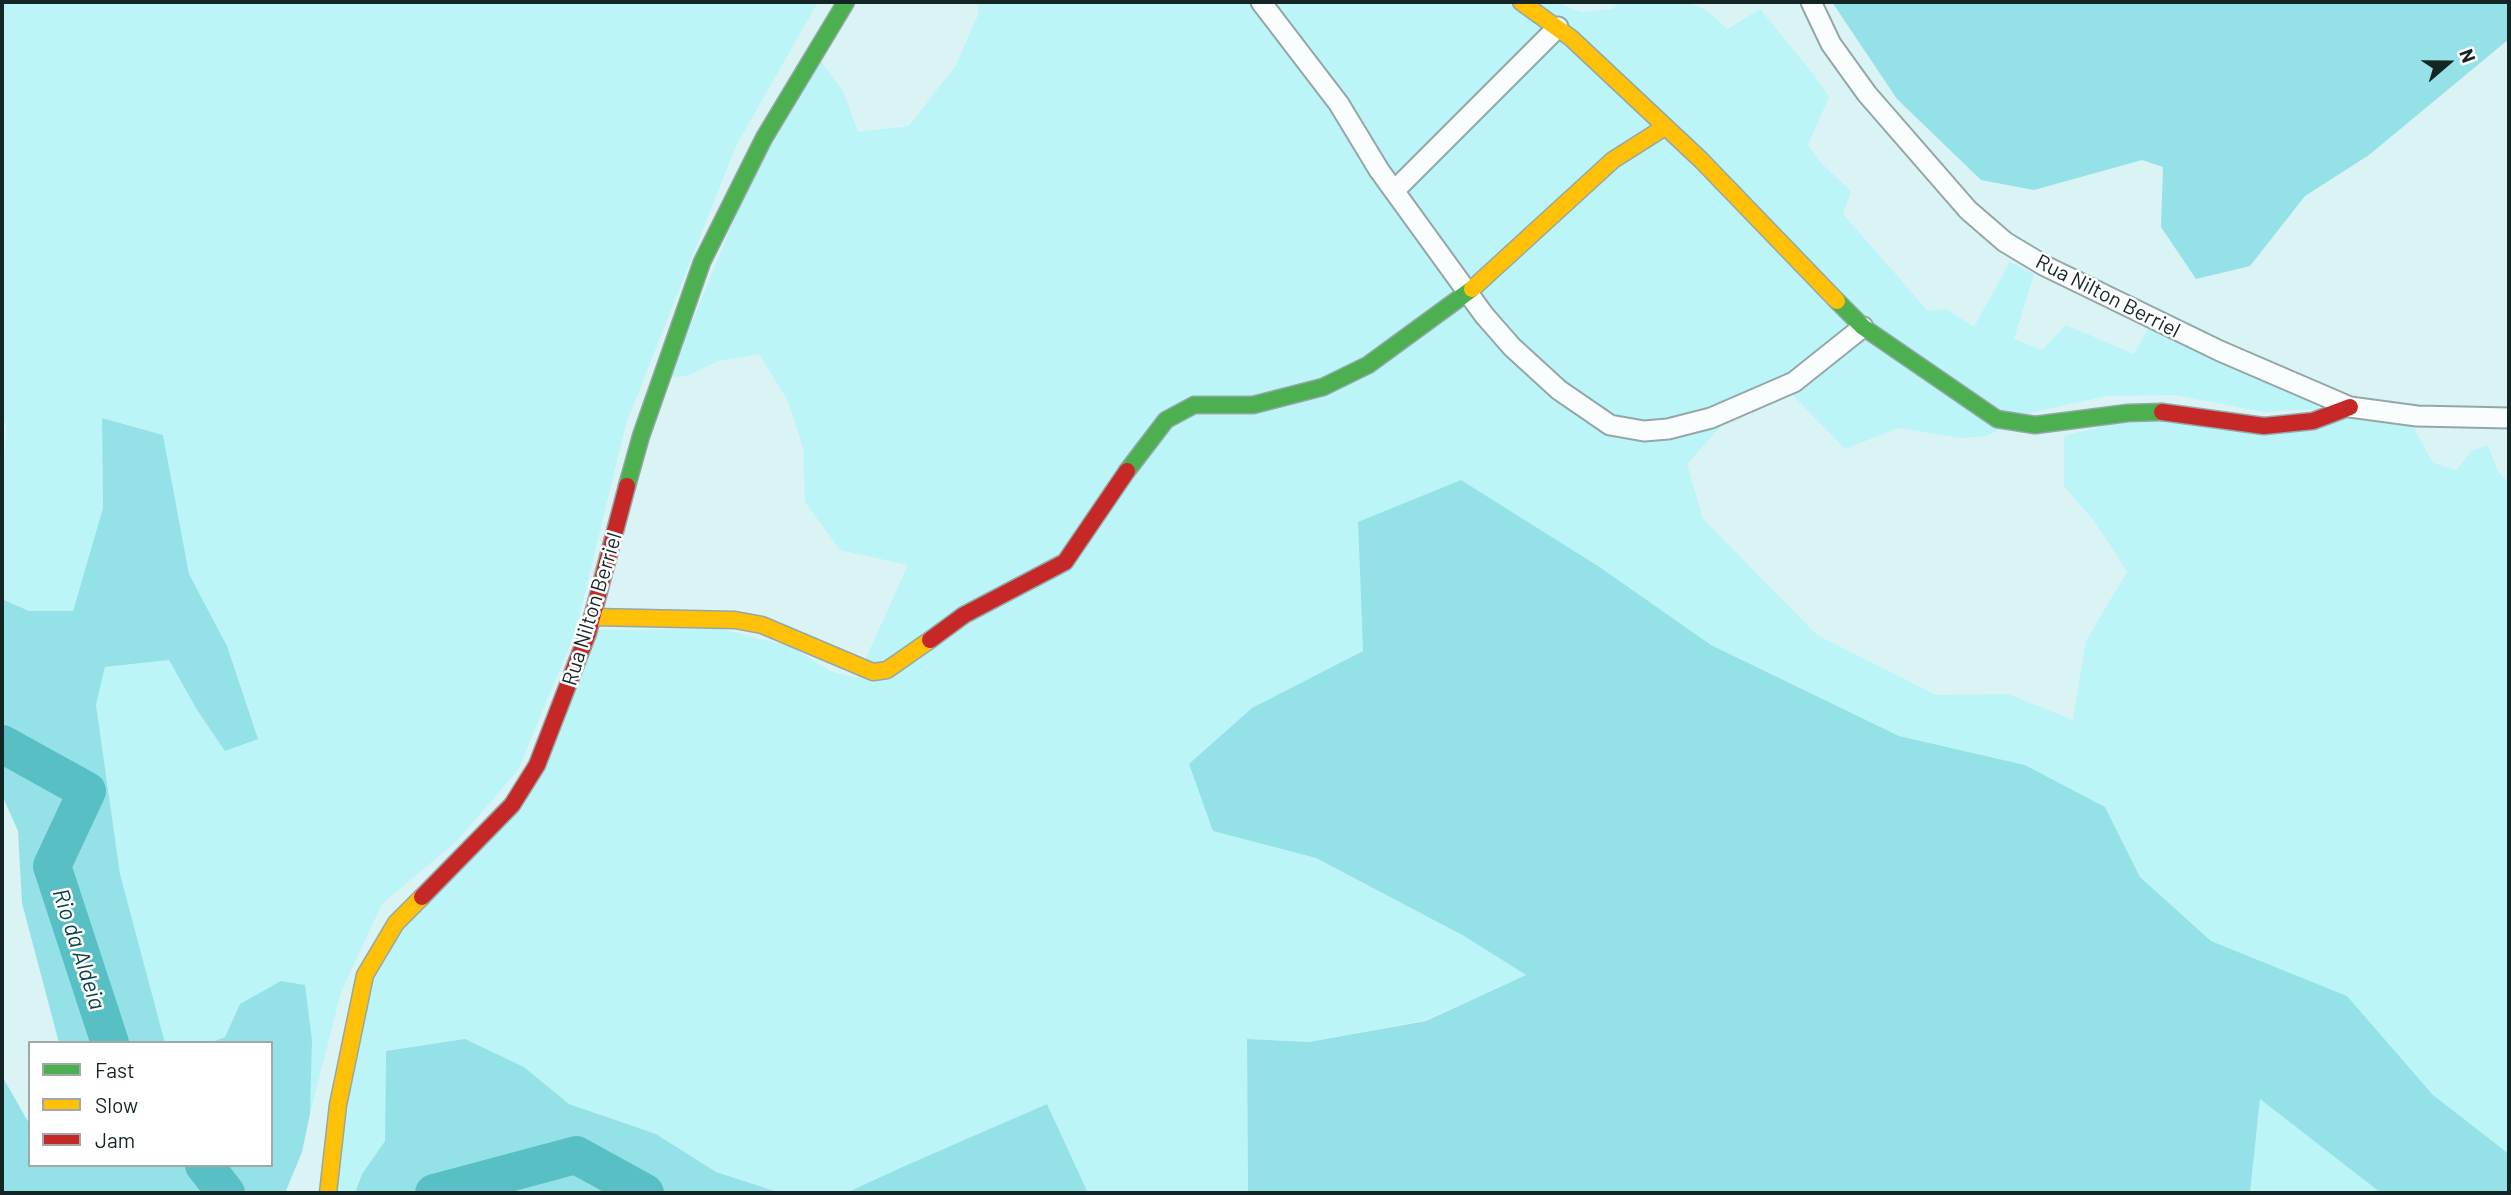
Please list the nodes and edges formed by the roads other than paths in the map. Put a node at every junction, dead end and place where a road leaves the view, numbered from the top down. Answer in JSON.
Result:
{"nodes":[{"id":1,"x":846,"y":2,"type":"edge"},
{"id":2,"x":1261,"y":2,"type":"edge"},
{"id":3,"x":1521,"y":2,"type":"edge"},
{"id":4,"x":1811,"y":2,"type":"edge"},
{"id":5,"x":1558,"y":27,"type":"junction"},
{"id":6,"x":1665,"y":127,"type":"junction"},
{"id":7,"x":1394,"y":191,"type":"junction"},
{"id":8,"x":1467,"y":293,"type":"junction"},
{"id":9,"x":1863,"y":327,"type":"junction"},
{"id":10,"x":2350,"y":407,"type":"junction"},
{"id":11,"x":2509,"y":418,"type":"edge"},
{"id":12,"x":592,"y":617,"type":"junction"},
{"id":13,"x":328,"y":1193,"type":"edge"}],
"edges":[{"from":1,"to":12,"type":"street","name":"Rua Nilton Berriel"},
{"from":2,"to":7,"type":"street"},
{"from":3,"to":5,"type":"street"},
{"from":4,"to":10,"type":"street","name":"Rua Nilton Berriel"},
{"from":5,"to":6,"type":"street"},
{"from":5,"to":7,"type":"street"},
{"from":6,"to":8,"type":"street"},
{"from":6,"to":9,"type":"street"},
{"from":7,"to":8,"type":"street"},
{"from":8,"to":9,"type":"street"},
{"from":8,"to":12,"type":"street"},
{"from":9,"to":10,"type":"street"},
{"from":10,"to":11,"type":"street","name":"Rua Nilton Berriel"},
{"from":12,"to":13,"type":"street","name":"Rua Nilton Berriel"}]}
